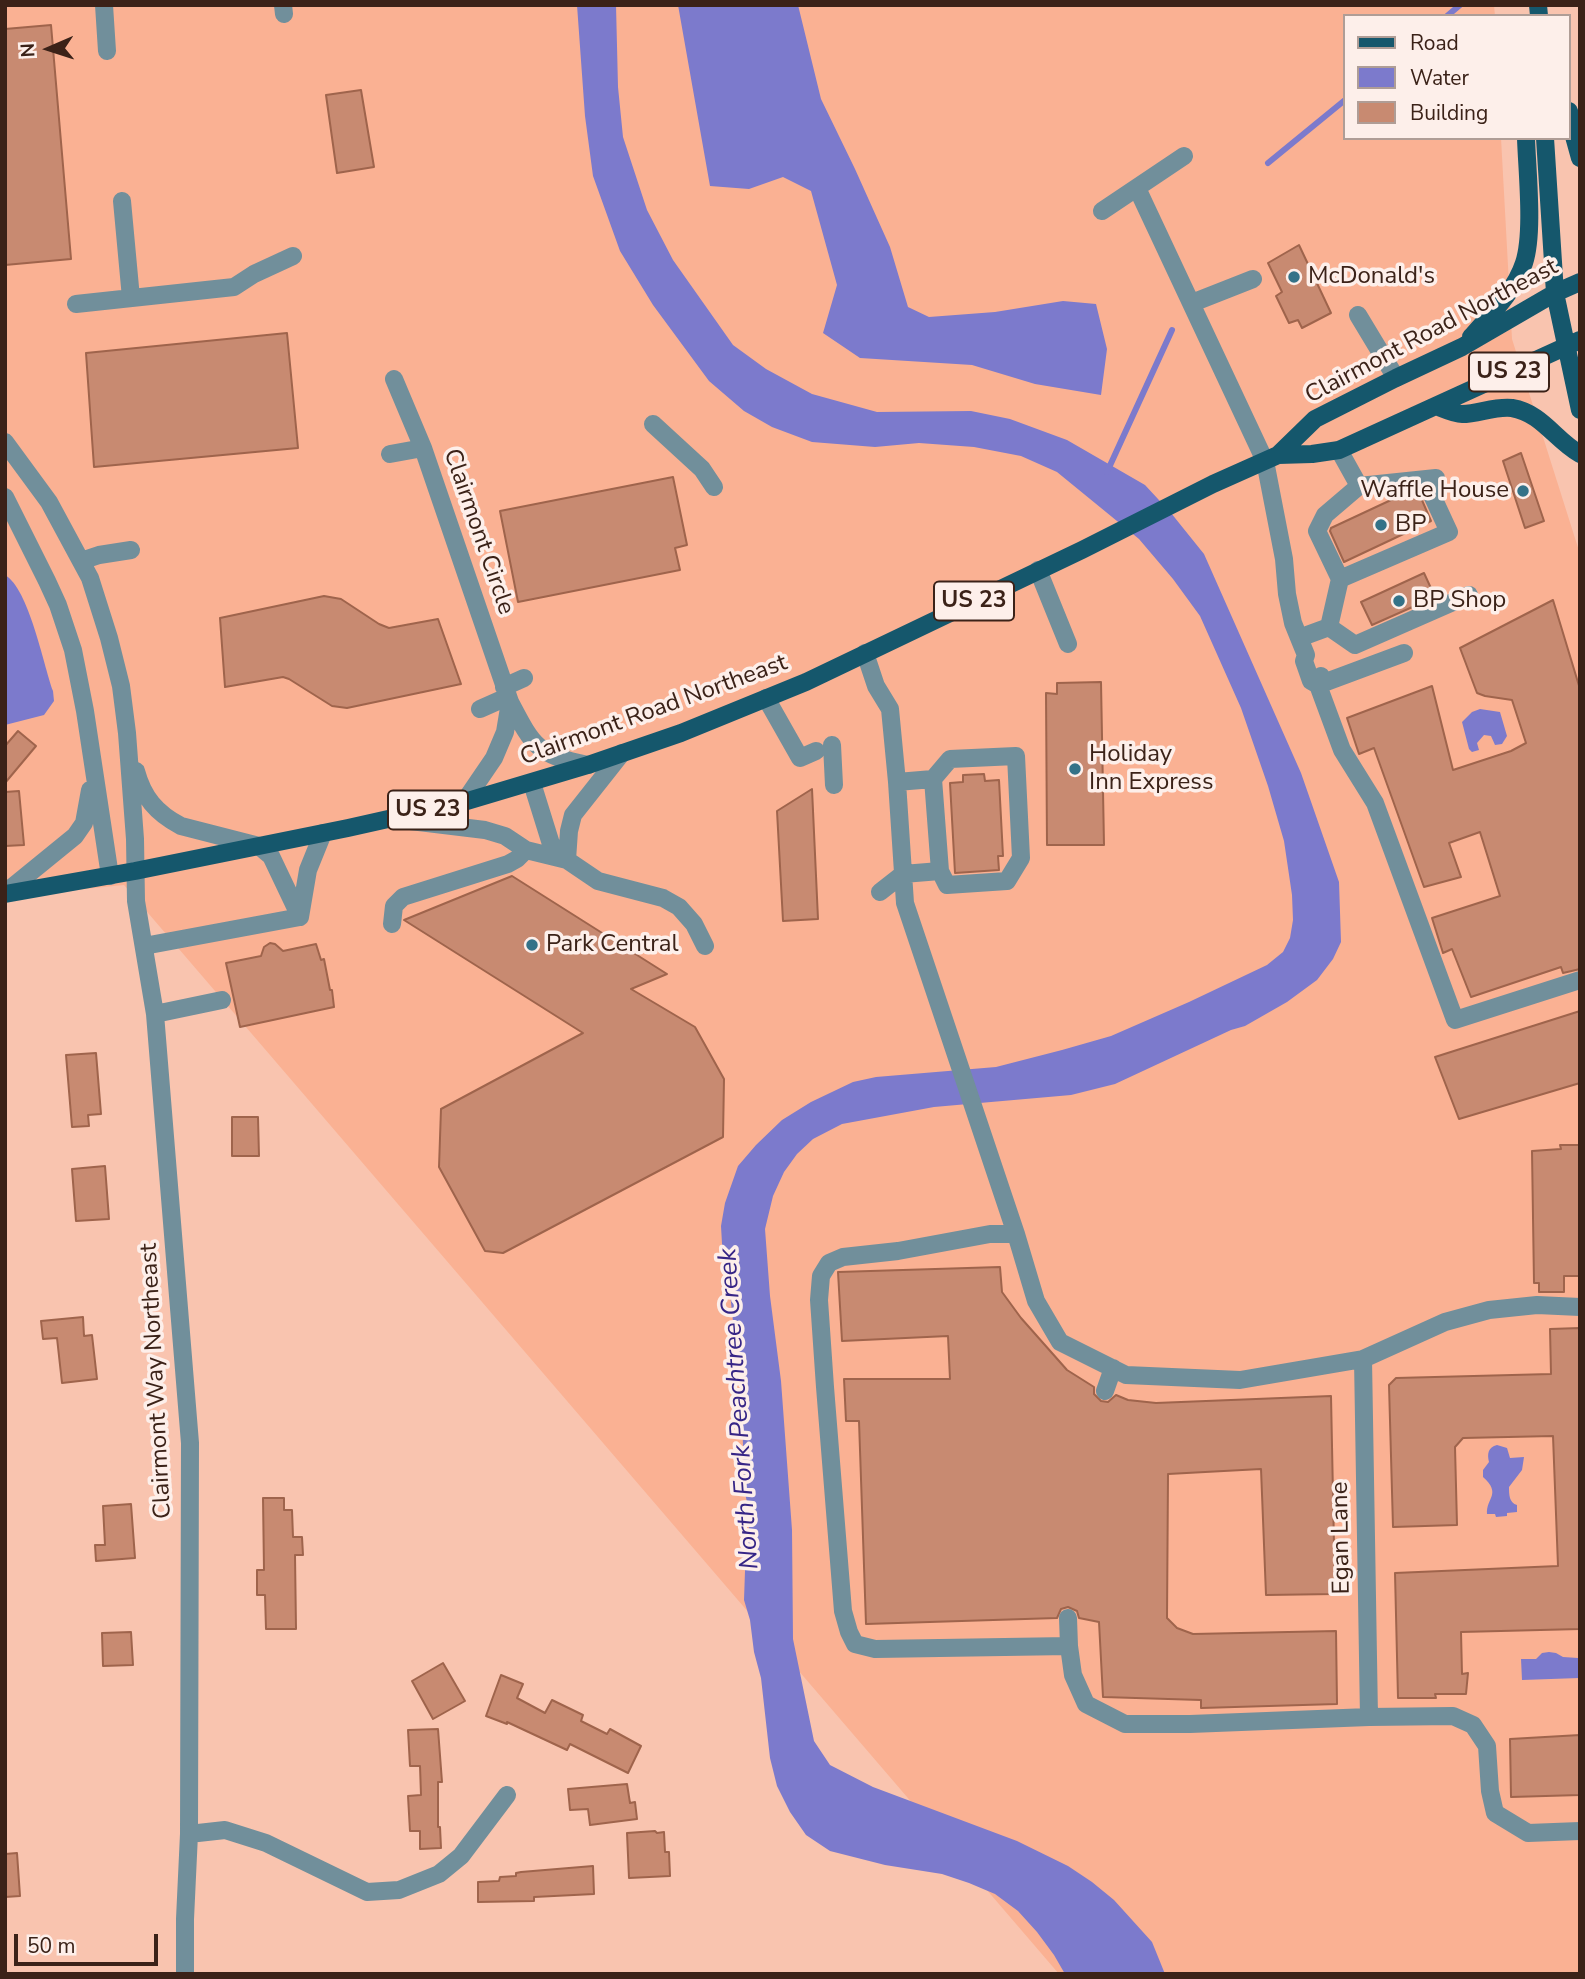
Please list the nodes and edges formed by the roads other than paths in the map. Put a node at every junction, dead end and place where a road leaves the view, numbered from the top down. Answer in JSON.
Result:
{"nodes":[{"id":1,"x":104,"y":5,"type":"edge"},
{"id":2,"x":107,"y":51,"type":"dead end"},
{"id":3,"x":1571,"y":122,"type":"edge"},
{"id":4,"x":1526,"y":140,"type":"edge"},
{"id":5,"x":1545,"y":140,"type":"edge"},
{"id":6,"x":1184,"y":156,"type":"dead end"},
{"id":7,"x":1580,"y":158,"type":"edge"},
{"id":8,"x":1137,"y":188,"type":"junction"},
{"id":9,"x":122,"y":201,"type":"dead end"},
{"id":10,"x":1102,"y":211,"type":"dead end"},
{"id":11,"x":293,"y":256,"type":"dead end"},
{"id":12,"x":1253,"y":279,"type":"dead end"},
{"id":13,"x":1580,"y":282,"type":"edge"},
{"id":14,"x":1555,"y":293,"type":"junction"},
{"id":15,"x":131,"y":298,"type":"junction"},
{"id":16,"x":1192,"y":303,"type":"junction"},
{"id":17,"x":76,"y":304,"type":"dead end"},
{"id":18,"x":1358,"y":315,"type":"dead end"},
{"id":19,"x":1573,"y":343,"type":"edge"},
{"id":20,"x":1462,"y":347,"type":"junction"},
{"id":21,"x":1396,"y":377,"type":"junction"},
{"id":22,"x":394,"y":379,"type":"dead end"},
{"id":23,"x":1436,"y":407,"type":"junction"},
{"id":24,"x":1580,"y":410,"type":"edge"},
{"id":25,"x":653,"y":424,"type":"dead end"},
{"id":26,"x":5,"y":442,"type":"edge"},
{"id":27,"x":424,"y":448,"type":"junction"},
{"id":28,"x":1339,"y":450,"type":"junction"},
{"id":29,"x":390,"y":454,"type":"dead end"},
{"id":30,"x":1580,"y":454,"type":"edge"},
{"id":31,"x":1272,"y":458,"type":"junction"},
{"id":32,"x":1359,"y":486,"type":"junction"},
{"id":33,"x":714,"y":488,"type":"dead end"},
{"id":34,"x":5,"y":497,"type":"edge"},
{"id":35,"x":131,"y":550,"type":"dead end"},
{"id":36,"x":81,"y":561,"type":"junction"},
{"id":37,"x":1038,"y":570,"type":"junction"},
{"id":38,"x":1340,"y":579,"type":"junction"},
{"id":39,"x":1469,"y":595,"type":"dead end"},
{"id":40,"x":1329,"y":627,"type":"junction"},
{"id":41,"x":1299,"y":638,"type":"junction"},
{"id":42,"x":1068,"y":644,"type":"dead end"},
{"id":43,"x":865,"y":653,"type":"junction"},
{"id":44,"x":1404,"y":653,"type":"dead end"},
{"id":45,"x":524,"y":678,"type":"dead end"},
{"id":46,"x":1318,"y":685,"type":"junction"},
{"id":47,"x":507,"y":695,"type":"junction"},
{"id":48,"x":766,"y":698,"type":"junction"},
{"id":49,"x":480,"y":709,"type":"dead end"},
{"id":50,"x":128,"y":733,"type":"junction"},
{"id":51,"x":622,"y":753,"type":"junction"},
{"id":52,"x":91,"y":759,"type":"junction"},
{"id":53,"x":588,"y":765,"type":"junction"},
{"id":54,"x":933,"y":779,"type":"junction"},
{"id":55,"x":897,"y":782,"type":"junction"},
{"id":56,"x":533,"y":783,"type":"junction"},
{"id":57,"x":834,"y":785,"type":"dead end"},
{"id":58,"x":464,"y":802,"type":"junction"},
{"id":59,"x":390,"y":819,"type":"junction"},
{"id":60,"x":323,"y":833,"type":"junction"},
{"id":61,"x":259,"y":846,"type":"junction"},
{"id":62,"x":526,"y":849,"type":"junction"},
{"id":63,"x":567,"y":860,"type":"junction"},
{"id":64,"x":135,"y":871,"type":"junction"},
{"id":65,"x":940,"y":871,"type":"junction"},
{"id":66,"x":903,"y":874,"type":"junction"},
{"id":67,"x":110,"y":876,"type":"junction"},
{"id":68,"x":880,"y":892,"type":"dead end"},
{"id":69,"x":5,"y":894,"type":"edge"},
{"id":70,"x":300,"y":917,"type":"junction"},
{"id":71,"x":391,"y":924,"type":"dead end"},
{"id":72,"x":144,"y":946,"type":"junction"},
{"id":73,"x":705,"y":946,"type":"dead end"},
{"id":74,"x":1580,"y":980,"type":"edge"},
{"id":75,"x":222,"y":1000,"type":"dead end"},
{"id":76,"x":155,"y":1014,"type":"junction"},
{"id":77,"x":1016,"y":1234,"type":"junction"},
{"id":78,"x":1580,"y":1307,"type":"edge"},
{"id":79,"x":1363,"y":1359,"type":"junction"},
{"id":80,"x":1112,"y":1368,"type":"junction"},
{"id":81,"x":1105,"y":1391,"type":"dead end"},
{"id":82,"x":1069,"y":1618,"type":"dead end"},
{"id":83,"x":1069,"y":1646,"type":"junction"},
{"id":84,"x":1369,"y":1717,"type":"junction"},
{"id":85,"x":507,"y":1795,"type":"dead end"},
{"id":86,"x":1580,"y":1831,"type":"edge"},
{"id":87,"x":189,"y":1834,"type":"junction"},
{"id":88,"x":185,"y":1974,"type":"edge"}],
"edges":[{"from":1,"to":2,"type":"street"},
{"from":3,"to":7,"type":"main road"},
{"from":4,"to":20,"type":"main road"},
{"from":5,"to":14,"type":"main road"},
{"from":6,"to":8,"type":"street"},
{"from":8,"to":10,"type":"street"},
{"from":8,"to":16,"type":"street"},
{"from":9,"to":15,"type":"street"},
{"from":11,"to":15,"type":"street"},
{"from":12,"to":16,"type":"street"},
{"from":13,"to":14,"type":"main road","name":"Clairmont Road Northeast","number":"US 23"},
{"from":14,"to":19,"type":"main road"},
{"from":14,"to":20,"type":"main road","name":"Clairmont Road Northeast","number":"US 23"},
{"from":15,"to":17,"type":"street"},
{"from":16,"to":31,"type":"street"},
{"from":18,"to":21,"type":"street"},
{"from":19,"to":23,"type":"main road","name":"Clairmont Road Northeast","number":"US 23"},
{"from":19,"to":24,"type":"main road"},
{"from":20,"to":21,"type":"main road","name":"Clairmont Road Northeast","number":"US 23"},
{"from":21,"to":31,"type":"main road","name":"Clairmont Road Northeast","number":"US 23"},
{"from":22,"to":27,"type":"street","name":"Clairmont Circle"},
{"from":23,"to":28,"type":"main road","name":"Clairmont Road Northeast","number":"US 23"},
{"from":23,"to":30,"type":"main road"},
{"from":25,"to":33,"type":"street"},
{"from":26,"to":36,"type":"street"},
{"from":27,"to":29,"type":"street"},
{"from":27,"to":47,"type":"street","name":"Clairmont Circle"},
{"from":28,"to":31,"type":"main road","name":"Clairmont Road Northeast","number":"US 23"},
{"from":28,"to":32,"type":"street"},
{"from":31,"to":37,"type":"main road","name":"Clairmont Road Northeast","number":"US 23"},
{"from":31,"to":41,"type":"street"},
{"from":32,"to":38,"type":"street"},
{"from":32,"to":38,"type":"street"},
{"from":34,"to":52,"type":"street"},
{"from":35,"to":36,"type":"street"},
{"from":36,"to":50,"type":"street"},
{"from":37,"to":42,"type":"street"},
{"from":37,"to":43,"type":"main road","name":"Clairmont Road Northeast","number":"US 23"},
{"from":38,"to":40,"type":"street"},
{"from":39,"to":40,"type":"street"},
{"from":40,"to":41,"type":"street"},
{"from":41,"to":46,"type":"street"},
{"from":43,"to":48,"type":"main road","name":"Clairmont Road Northeast","number":"US 23"},
{"from":43,"to":55,"type":"street"},
{"from":44,"to":46,"type":"street"},
{"from":45,"to":47,"type":"street"},
{"from":46,"to":74,"type":"street"},
{"from":47,"to":49,"type":"street"},
{"from":47,"to":53,"type":"street","name":"Clairmont Circle"},
{"from":47,"to":58,"type":"street","name":"Clairmont Circle"},
{"from":48,"to":51,"type":"main road","name":"Clairmont Road Northeast","number":"US 23"},
{"from":48,"to":57,"type":"street"},
{"from":50,"to":61,"type":"street"},
{"from":50,"to":64,"type":"street","name":"Clairmont Way Northeast"},
{"from":51,"to":53,"type":"main road","name":"Clairmont Road Northeast","number":"US 23"},
{"from":51,"to":63,"type":"street"},
{"from":52,"to":67,"type":"street"},
{"from":52,"to":69,"type":"street"},
{"from":53,"to":56,"type":"main road","name":"Clairmont Road Northeast","number":"US 23"},
{"from":54,"to":55,"type":"street"},
{"from":54,"to":65,"type":"street"},
{"from":54,"to":65,"type":"street"},
{"from":55,"to":66,"type":"street"},
{"from":56,"to":58,"type":"main road","name":"Clairmont Road Northeast","number":"US 23"},
{"from":56,"to":63,"type":"street"},
{"from":58,"to":59,"type":"main road","name":"Clairmont Road Northeast","number":"US 23"},
{"from":59,"to":60,"type":"main road","name":"Clairmont Road Northeast","number":"US 23"},
{"from":59,"to":62,"type":"street"},
{"from":60,"to":61,"type":"main road","name":"Clairmont Road Northeast","number":"US 23"},
{"from":60,"to":70,"type":"street"},
{"from":61,"to":64,"type":"main road","name":"Clairmont Road Northeast","number":"US 23"},
{"from":61,"to":70,"type":"street"},
{"from":62,"to":63,"type":"street"},
{"from":62,"to":71,"type":"street"},
{"from":63,"to":73,"type":"street"},
{"from":64,"to":67,"type":"main road","name":"Clairmont Road Northeast","number":"US 23"},
{"from":64,"to":72,"type":"street","name":"Clairmont Way Northeast"},
{"from":65,"to":66,"type":"street"},
{"from":66,"to":68,"type":"street"},
{"from":66,"to":77,"type":"street"},
{"from":67,"to":69,"type":"main road","name":"Clairmont Road Northeast","number":"US 23"},
{"from":70,"to":72,"type":"street"},
{"from":72,"to":76,"type":"street","name":"Clairmont Way Northeast"},
{"from":75,"to":76,"type":"street"},
{"from":76,"to":87,"type":"street","name":"Clairmont Way Northeast"},
{"from":77,"to":80,"type":"street"},
{"from":77,"to":83,"type":"street"},
{"from":78,"to":79,"type":"street"},
{"from":79,"to":80,"type":"street"},
{"from":79,"to":84,"type":"street","name":"Egan Lane"},
{"from":80,"to":81,"type":"street"},
{"from":82,"to":83,"type":"street"},
{"from":83,"to":84,"type":"street"},
{"from":84,"to":86,"type":"street"},
{"from":85,"to":87,"type":"street"},
{"from":87,"to":88,"type":"street","name":"Clairmont Way Northeast"}]}
